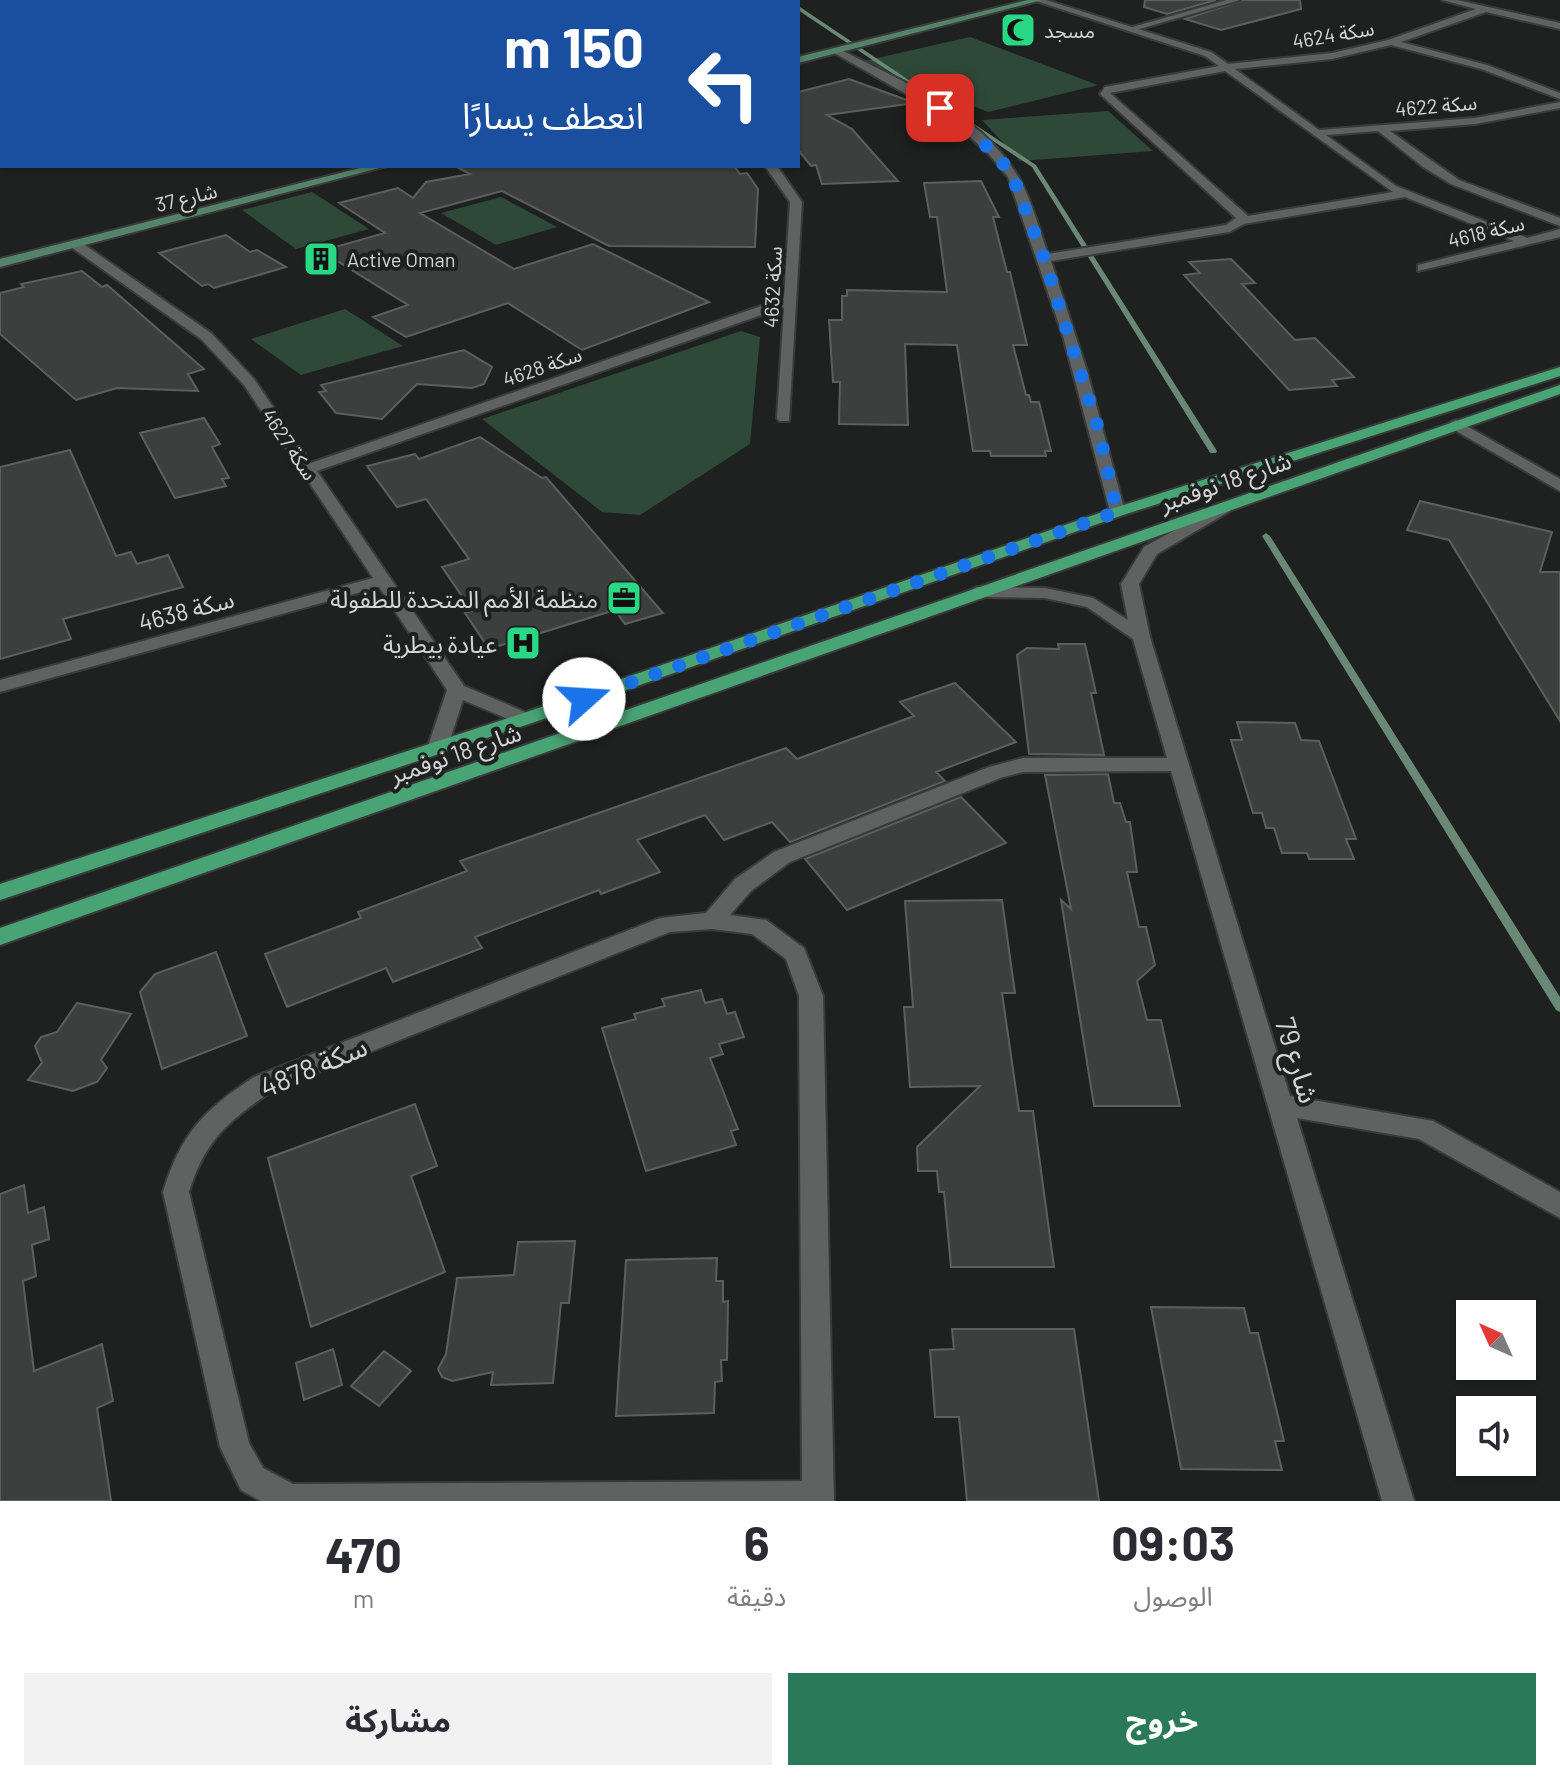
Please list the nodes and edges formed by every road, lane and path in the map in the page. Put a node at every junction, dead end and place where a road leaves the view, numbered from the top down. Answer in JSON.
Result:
{"nodes":[{"id":1,"x":1037,"y":0,"type":"edge"},
{"id":2,"x":1236,"y":0,"type":"edge"},
{"id":3,"x":1446,"y":0,"type":"edge"},
{"id":4,"x":1485,"y":9,"type":"junction"},
{"id":5,"x":1560,"y":26,"type":"edge"},
{"id":6,"x":1133,"y":28,"type":"junction"},
{"id":7,"x":1391,"y":42,"type":"junction"},
{"id":8,"x":836,"y":51,"type":"junction"},
{"id":9,"x":800,"y":60,"type":"edge"},
{"id":10,"x":1230,"y":67,"type":"junction"},
{"id":11,"x":1560,"y":96,"type":"edge"},
{"id":12,"x":1560,"y":105,"type":"edge"},
{"id":13,"x":1380,"y":128,"type":"junction"},
{"id":14,"x":1315,"y":133,"type":"junction"},
{"id":15,"x":373,"y":168,"type":"edge"},
{"id":16,"x":772,"y":168,"type":"edge"},
{"id":17,"x":1404,"y":194,"type":"junction"},
{"id":18,"x":1242,"y":221,"type":"junction"},
{"id":19,"x":1560,"y":222,"type":"edge"},
{"id":20,"x":1560,"y":233,"type":"edge"},
{"id":21,"x":1527,"y":242,"type":"junction"},
{"id":22,"x":75,"y":244,"type":"junction"},
{"id":23,"x":1044,"y":258,"type":"junction"},
{"id":24,"x":0,"y":263,"type":"edge"},
{"id":25,"x":1422,"y":268,"type":"dead end"},
{"id":26,"x":791,"y":300,"type":"junction"},
{"id":27,"x":1560,"y":371,"type":"edge"},
{"id":28,"x":1560,"y":389,"type":"edge"},
{"id":29,"x":784,"y":418,"type":"dead end"},
{"id":30,"x":1456,"y":425,"type":"junction"},
{"id":31,"x":306,"y":470,"type":"junction"},
{"id":32,"x":1560,"y":486,"type":"edge"},
{"id":33,"x":1230,"y":505,"type":"junction"},
{"id":34,"x":1117,"y":512,"type":"junction"},
{"id":35,"x":384,"y":580,"type":"junction"},
{"id":36,"x":977,"y":592,"type":"junction"},
{"id":37,"x":1141,"y":637,"type":"junction"},
{"id":38,"x":0,"y":686,"type":"edge"},
{"id":39,"x":457,"y":690,"type":"junction"},
{"id":40,"x":525,"y":719,"type":"junction"},
{"id":41,"x":437,"y":749,"type":"junction"},
{"id":42,"x":1178,"y":764,"type":"junction"},
{"id":43,"x":0,"y":892,"type":"edge"},
{"id":44,"x":712,"y":921,"type":"junction"},
{"id":45,"x":0,"y":937,"type":"edge"},
{"id":46,"x":1280,"y":1105,"type":"junction"},
{"id":47,"x":1560,"y":1206,"type":"edge"},
{"id":48,"x":818,"y":1499,"type":"edge"},
{"id":49,"x":1398,"y":1501,"type":"edge"}],
"edges":[{"from":1,"to":6,"type":"street"},
{"from":1,"to":8,"type":"street"},
{"from":2,"to":6,"type":"lane"},
{"from":3,"to":4,"type":"street"},
{"from":4,"to":5,"type":"street"},
{"from":4,"to":7,"type":"street","name":"سكة 4624"},
{"from":6,"to":10,"type":"street"},
{"from":7,"to":10,"type":"street","name":"سكة 4624"},
{"from":7,"to":11,"type":"street","name":"سكة 4622"},
{"from":8,"to":9,"type":"street"},
{"from":8,"to":23,"type":"street"},
{"from":10,"to":14,"type":"street"},
{"from":10,"to":18,"type":"street","name":"سكة 4624"},
{"from":12,"to":13,"type":"street","name":"سكة 4622"},
{"from":13,"to":14,"type":"street","name":"سكة 4622"},
{"from":13,"to":19,"type":"street"},
{"from":14,"to":17,"type":"street"},
{"from":15,"to":22,"type":"street","name":"شارع 37"},
{"from":16,"to":26,"type":"street","name":"سكة 4632"},
{"from":17,"to":18,"type":"street"},
{"from":17,"to":21,"type":"street"},
{"from":18,"to":23,"type":"street"},
{"from":20,"to":21,"type":"street","name":"سكة 4618"},
{"from":21,"to":25,"type":"street","name":"سكة 4618"},
{"from":22,"to":24,"type":"street","name":"شارع 37"},
{"from":22,"to":31,"type":"street","name":"سكة 4627"},
{"from":23,"to":34,"type":"street"},
{"from":26,"to":29,"type":"street","name":"سكة 4632"},
{"from":26,"to":31,"type":"street","name":"سكة 4628"},
{"from":27,"to":34,"type":"main road","name":"شارع 18 نوفمبر"},
{"from":28,"to":30,"type":"main road","name":"شارع 18 نوفمبر"},
{"from":30,"to":32,"type":"street"},
{"from":30,"to":33,"type":"main road","name":"شارع 18 نوفمبر"},
{"from":31,"to":35,"type":"street","name":"سكة 4627"},
{"from":33,"to":36,"type":"main road","name":"شارع 18 نوفمبر"},
{"from":33,"to":37,"type":"street","name":"79 شارع"},
{"from":34,"to":40,"type":"main road","name":"شارع 18 نوفمبر"},
{"from":35,"to":38,"type":"street","name":"سكة 4638"},
{"from":35,"to":39,"type":"street","name":"سكة 4627"},
{"from":36,"to":37,"type":"street"},
{"from":36,"to":45,"type":"main road","name":"شارع 18 نوفمبر"},
{"from":37,"to":42,"type":"street","name":"79 شارع"},
{"from":39,"to":40,"type":"street"},
{"from":39,"to":41,"type":"street"},
{"from":40,"to":41,"type":"main road","name":"شارع 18 نوفمبر"},
{"from":41,"to":43,"type":"main road","name":"شارع 18 نوفمبر"},
{"from":42,"to":44,"type":"street"},
{"from":42,"to":46,"type":"street","name":"79 شارع"},
{"from":44,"to":48,"type":"street","name":"سكة 4878"},
{"from":44,"to":48,"type":"street","name":"سكة 4878"},
{"from":46,"to":47,"type":"street"},
{"from":46,"to":49,"type":"street","name":"79 شارع"}]}
